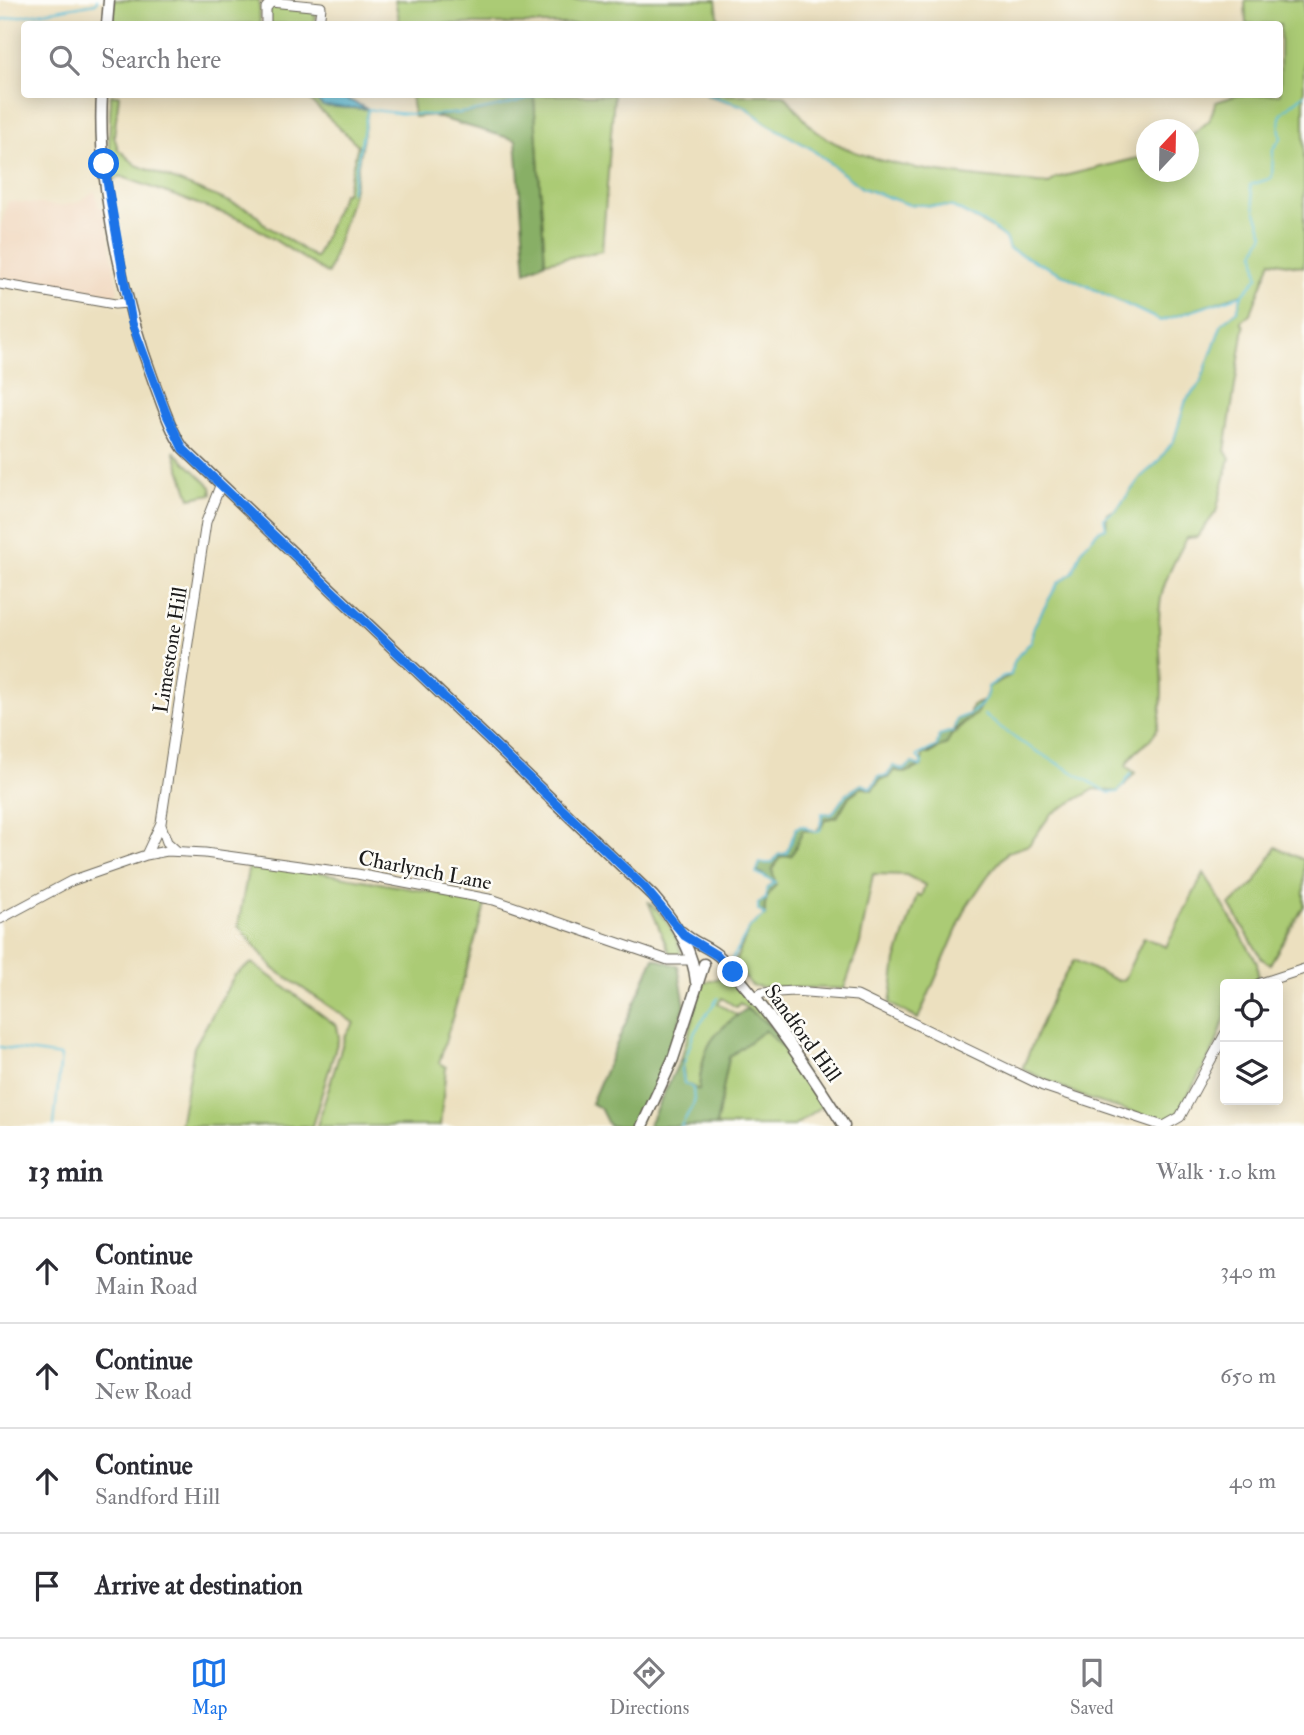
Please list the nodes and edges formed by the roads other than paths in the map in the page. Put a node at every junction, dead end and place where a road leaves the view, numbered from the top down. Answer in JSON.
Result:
{"nodes":[{"id":1,"x":109,"y":0,"type":"edge"},
{"id":2,"x":107,"y":21,"type":"edge"},
{"id":3,"x":266,"y":21,"type":"edge"},
{"id":4,"x":319,"y":21,"type":"edge"},
{"id":5,"x":102,"y":98,"type":"edge"},
{"id":6,"x":0,"y":284,"type":"edge"},
{"id":7,"x":128,"y":303,"type":"junction"},
{"id":8,"x":220,"y":486,"type":"junction"},
{"id":9,"x":161,"y":823,"type":"junction"},
{"id":10,"x":177,"y":851,"type":"junction"},
{"id":11,"x":146,"y":855,"type":"junction"},
{"id":12,"x":0,"y":919,"type":"edge"},
{"id":13,"x":679,"y":929,"type":"junction"},
{"id":14,"x":704,"y":946,"type":"junction"},
{"id":15,"x":696,"y":961,"type":"junction"},
{"id":16,"x":727,"y":965,"type":"junction"},
{"id":17,"x":1304,"y":969,"type":"edge"},
{"id":18,"x":1273,"y":979,"type":"edge"},
{"id":19,"x":755,"y":998,"type":"junction"},
{"id":20,"x":1221,"y":1042,"type":"edge"},
{"id":21,"x":642,"y":1126,"type":"edge"},
{"id":22,"x":844,"y":1126,"type":"edge"},
{"id":23,"x":1163,"y":1126,"type":"edge"}],
"edges":[{"from":1,"to":2,"type":"main road"},
{"from":3,"to":4,"type":"street"},
{"from":5,"to":7,"type":"main road"},
{"from":6,"to":7,"type":"street"},
{"from":7,"to":8,"type":"main road"},
{"from":8,"to":9,"type":"street","name":"Limestone Hill"},
{"from":8,"to":13,"type":"main road"},
{"from":9,"to":10,"type":"street"},
{"from":9,"to":11,"type":"street","name":"Limestone Hill"},
{"from":10,"to":11,"type":"street","name":"Charlynch Lane"},
{"from":10,"to":15,"type":"street","name":"Charlynch Lane"},
{"from":11,"to":12,"type":"street","name":"Charlynch Lane"},
{"from":13,"to":14,"type":"main road","name":"Sandford Hill"},
{"from":13,"to":15,"type":"main road"},
{"from":14,"to":15,"type":"main road"},
{"from":14,"to":15,"type":"main road"},
{"from":14,"to":16,"type":"main road","name":"Sandford Hill"},
{"from":15,"to":16,"type":"main road"},
{"from":15,"to":21,"type":"main road"},
{"from":16,"to":19,"type":"main road","name":"Sandford Hill"},
{"from":17,"to":18,"type":"street"},
{"from":19,"to":22,"type":"main road","name":"Sandford Hill"},
{"from":19,"to":23,"type":"street"},
{"from":20,"to":23,"type":"street"}]}
